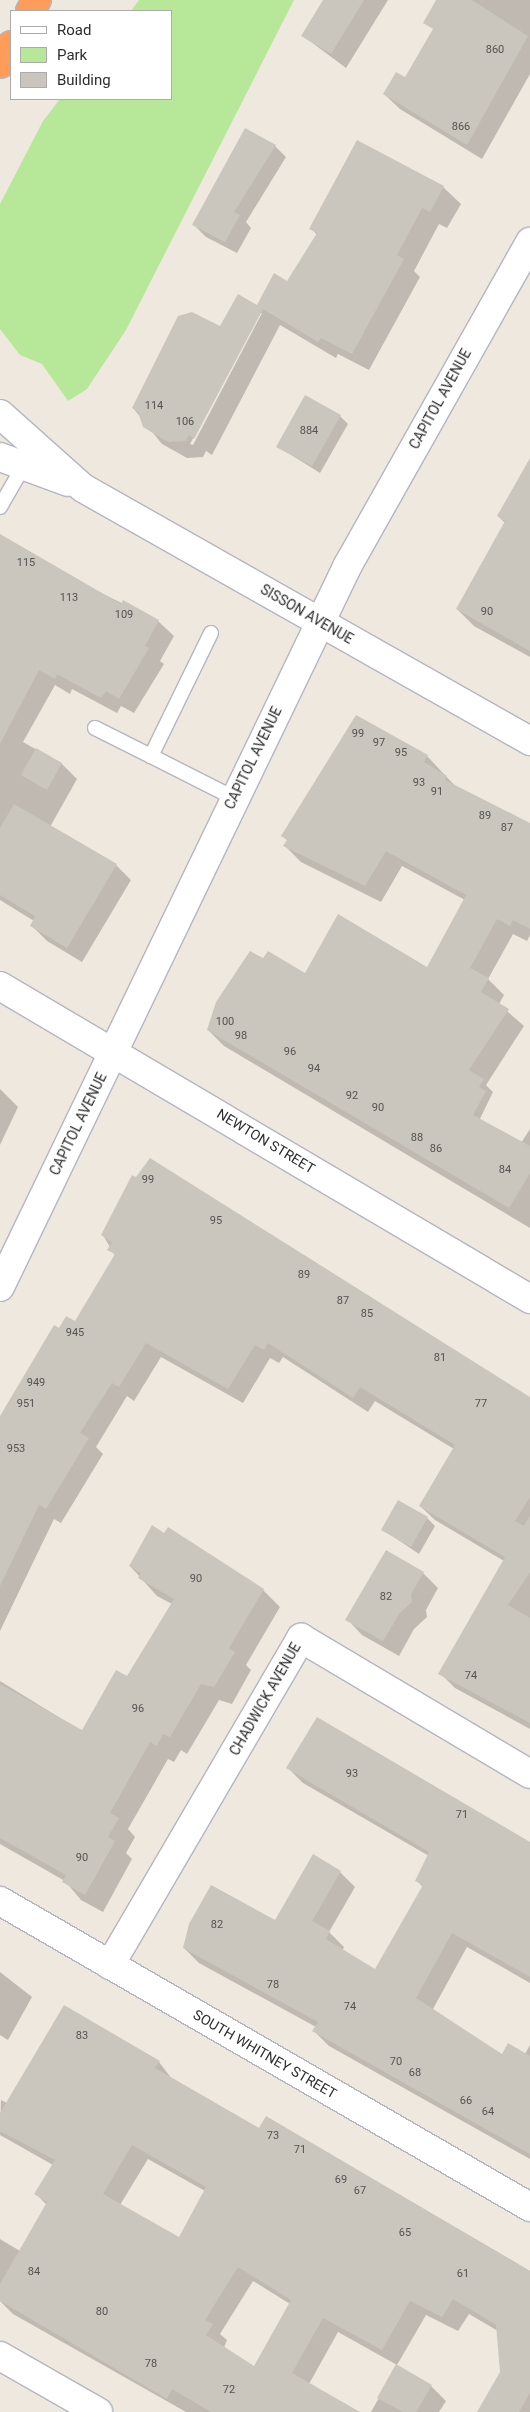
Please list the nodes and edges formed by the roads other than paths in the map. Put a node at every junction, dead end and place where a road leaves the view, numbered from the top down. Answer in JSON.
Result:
{"nodes":[{"id":1,"x":10,"y":46,"type":"edge"},
{"id":2,"x":0,"y":64,"type":"edge"},
{"id":3,"x":530,"y":242,"type":"edge"},
{"id":4,"x":0,"y":414,"type":"edge"},
{"id":5,"x":12,"y":462,"type":"edge"},
{"id":6,"x":83,"y":488,"type":"junction"},
{"id":7,"x":0,"y":507,"type":"edge"},
{"id":8,"x":321,"y":620,"type":"junction"},
{"id":9,"x":211,"y":633,"type":"dead end"},
{"id":10,"x":95,"y":728,"type":"dead end"},
{"id":11,"x":530,"y":741,"type":"edge"},
{"id":12,"x":151,"y":756,"type":"junction"},
{"id":13,"x":234,"y":798,"type":"junction"},
{"id":14,"x":0,"y":986,"type":"edge"},
{"id":15,"x":113,"y":1051,"type":"junction"},
{"id":16,"x":0,"y":1287,"type":"edge"},
{"id":17,"x":530,"y":1299,"type":"edge"},
{"id":18,"x":530,"y":1774,"type":"edge"},
{"id":19,"x":0,"y":1901,"type":"edge"},
{"id":20,"x":110,"y":1965,"type":"junction"},
{"id":21,"x":530,"y":2207,"type":"edge"},
{"id":22,"x":0,"y":2356,"type":"edge"},
{"id":23,"x":98,"y":2412,"type":"edge"}],
"edges":[{"from":1,"to":2,"type":"highway"},
{"from":3,"to":8,"type":"street","name":"CAPITOL AVENUE"},
{"from":4,"to":6,"type":"street","name":"SISSON AVENUE"},
{"from":5,"to":6,"type":"street","name":"SISSON AVENUE"},
{"from":5,"to":7,"type":"lane"},
{"from":6,"to":8,"type":"street","name":"SISSON AVENUE"},
{"from":8,"to":11,"type":"street","name":"SISSON AVENUE"},
{"from":8,"to":13,"type":"street","name":"CAPITOL AVENUE"},
{"from":9,"to":12,"type":"lane"},
{"from":10,"to":12,"type":"lane"},
{"from":12,"to":13,"type":"lane"},
{"from":13,"to":15,"type":"street","name":"CAPITOL AVENUE"},
{"from":14,"to":15,"type":"street","name":"NEWTON STREET"},
{"from":15,"to":16,"type":"street","name":"CAPITOL AVENUE"},
{"from":15,"to":17,"type":"street","name":"NEWTON STREET"},
{"from":18,"to":20,"type":"street","name":"CHADWICK AVENUE"},
{"from":19,"to":20,"type":"street","name":"SOUTH WHITNEY STREET"},
{"from":20,"to":21,"type":"street","name":"SOUTH WHITNEY STREET"},
{"from":22,"to":23,"type":"street"}]}
